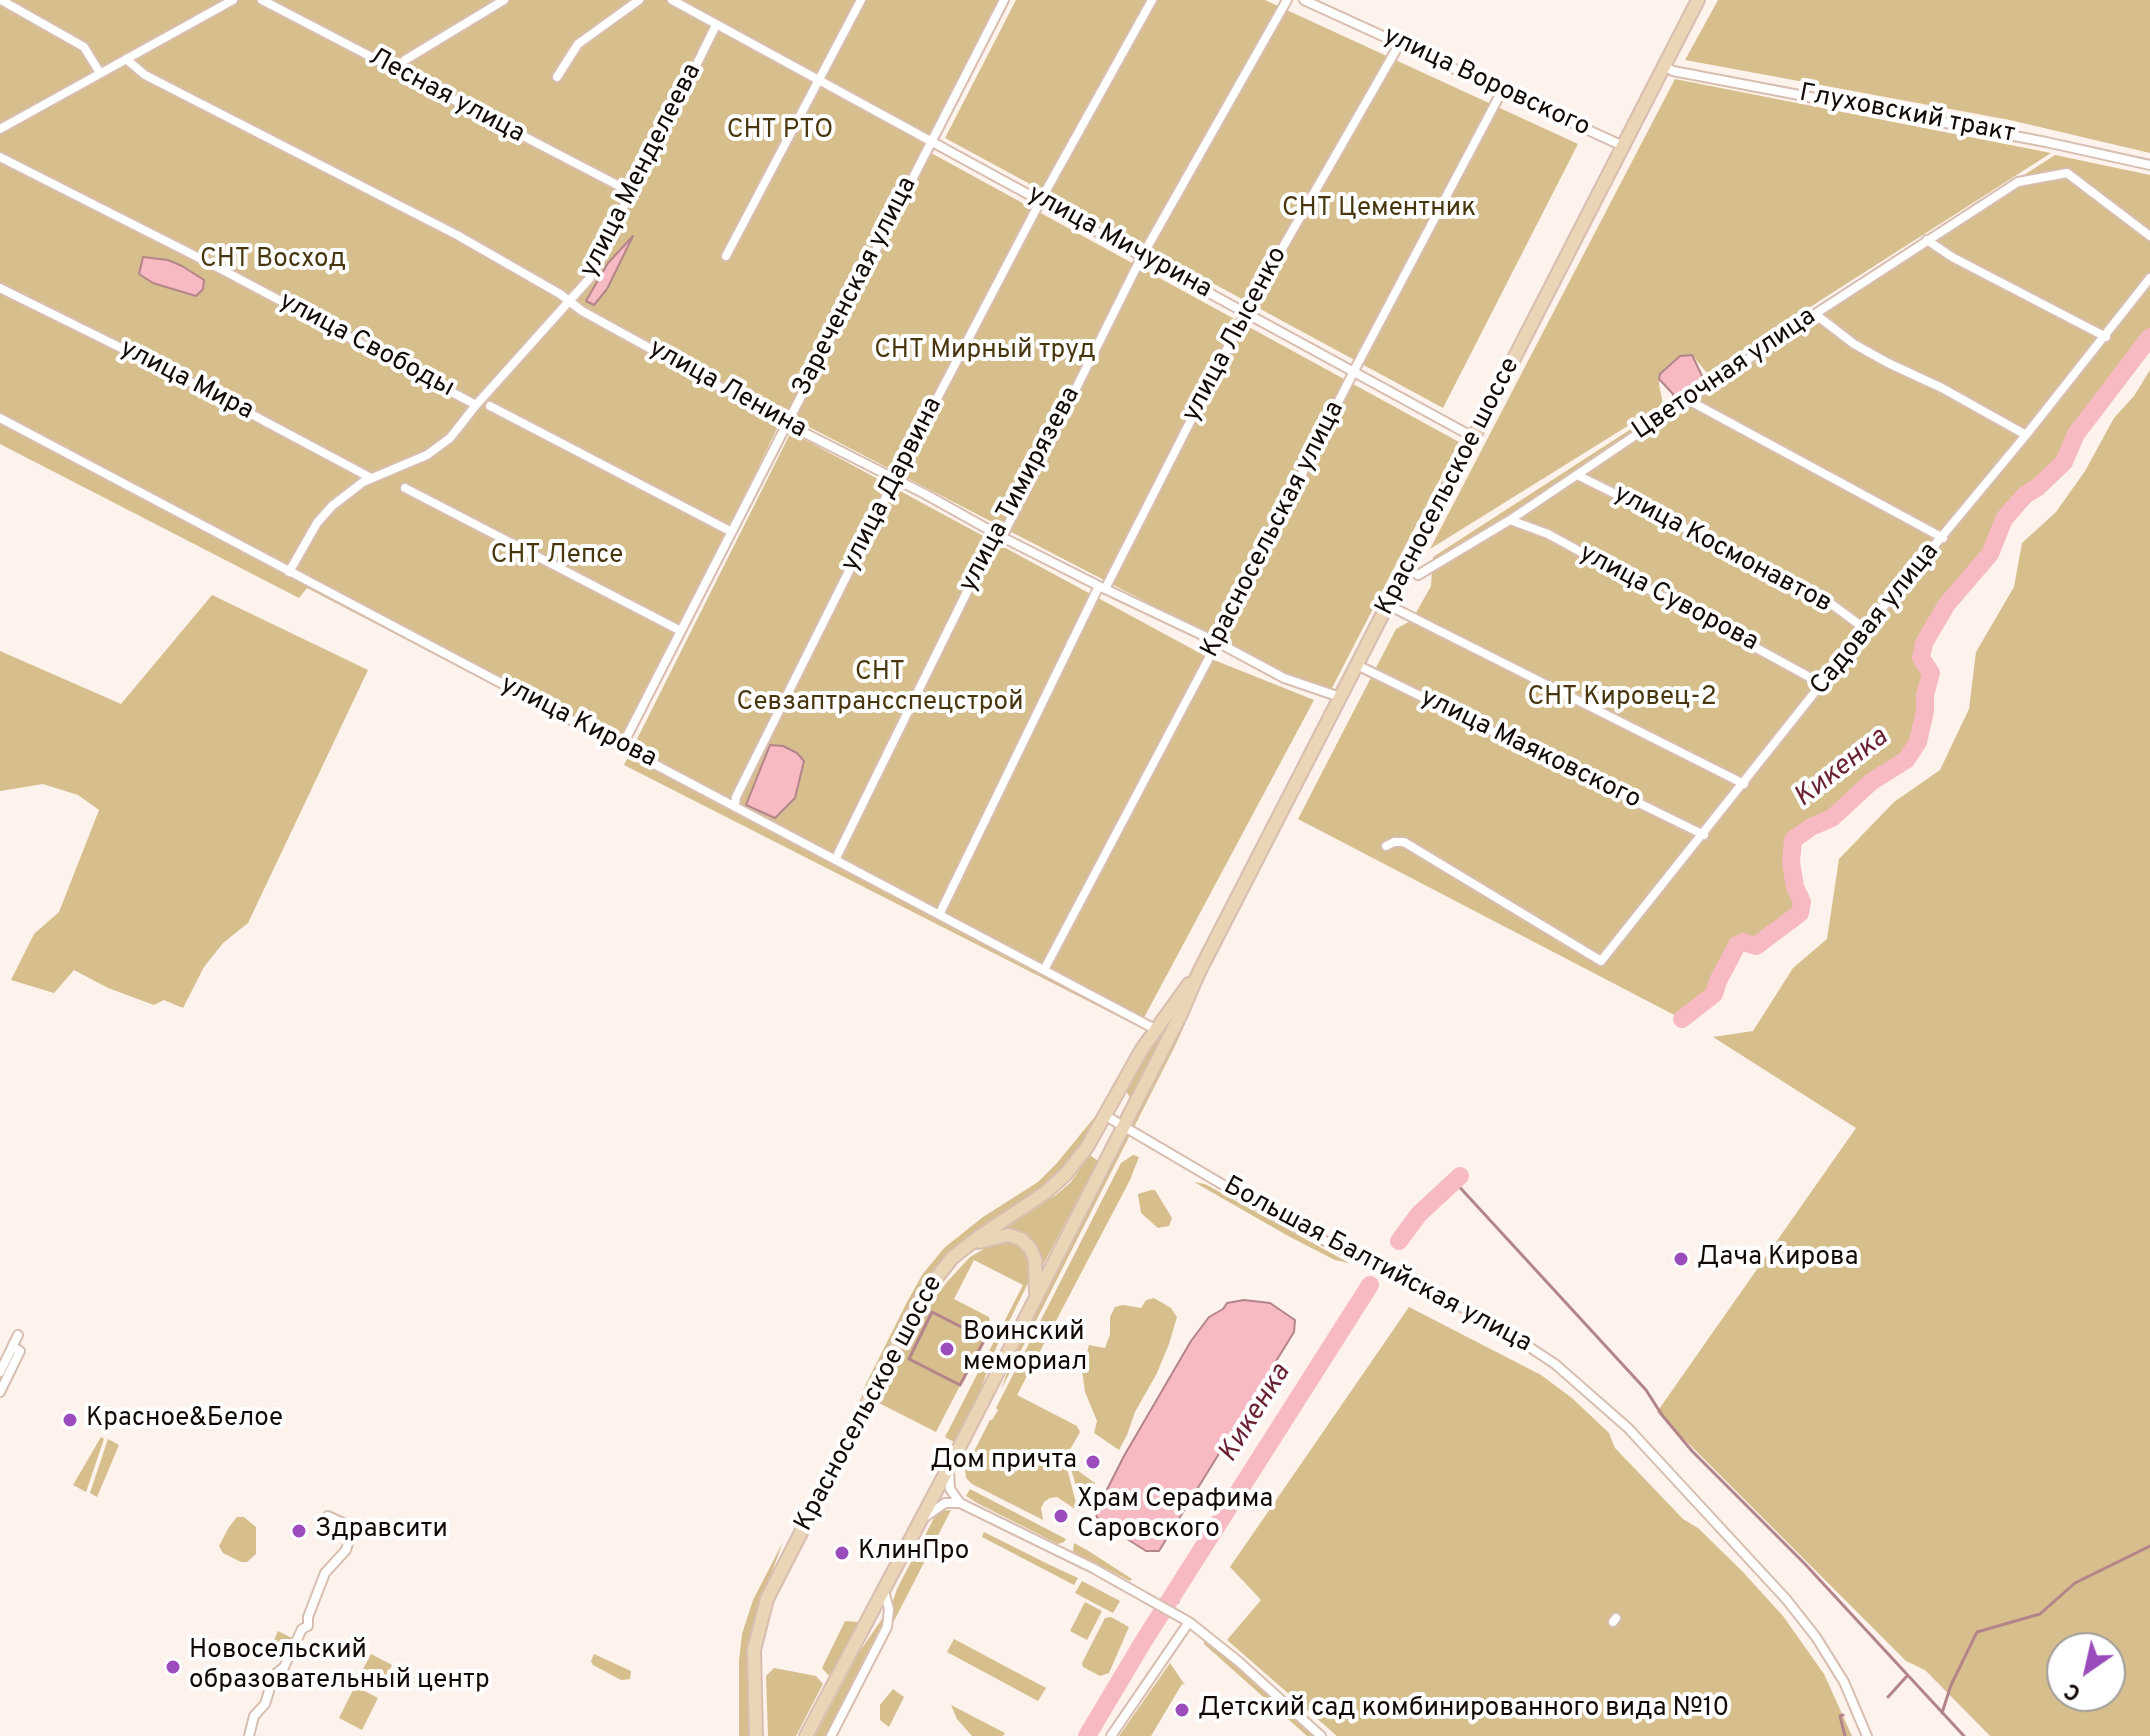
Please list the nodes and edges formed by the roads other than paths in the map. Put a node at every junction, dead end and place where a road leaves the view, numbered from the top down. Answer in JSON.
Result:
{"nodes":[{"id":1,"x":1,"y":0,"type":"edge"},
{"id":2,"x":233,"y":0,"type":"edge"},
{"id":3,"x":262,"y":0,"type":"edge"},
{"id":4,"x":504,"y":0,"type":"edge"},
{"id":5,"x":639,"y":0,"type":"edge"},
{"id":6,"x":672,"y":0,"type":"edge"},
{"id":7,"x":861,"y":0,"type":"edge"},
{"id":8,"x":1004,"y":0,"type":"edge"},
{"id":9,"x":1152,"y":0,"type":"edge"},
{"id":10,"x":1287,"y":0,"type":"edge"},
{"id":11,"x":1304,"y":0,"type":"edge"},
{"id":12,"x":1698,"y":0,"type":"edge"},
{"id":13,"x":716,"y":25,"type":"junction"},
{"id":14,"x":1400,"y":43,"type":"junction"},
{"id":15,"x":126,"y":59,"type":"junction"},
{"id":16,"x":1664,"y":66,"type":"junction"},
{"id":17,"x":395,"y":70,"type":"junction"},
{"id":18,"x":100,"y":73,"type":"junction"},
{"id":19,"x":557,"y":77,"type":"dead end"},
{"id":20,"x":819,"y":80,"type":"junction"},
{"id":21,"x":1503,"y":89,"type":"junction"},
{"id":22,"x":0,"y":129,"type":"edge"},
{"id":23,"x":931,"y":140,"type":"junction"},
{"id":24,"x":1623,"y":146,"type":"junction"},
{"id":25,"x":0,"y":157,"type":"edge"},
{"id":26,"x":2150,"y":165,"type":"edge"},
{"id":27,"x":629,"y":193,"type":"junction"},
{"id":28,"x":1041,"y":200,"type":"junction"},
{"id":29,"x":2150,"y":236,"type":"edge"},
{"id":30,"x":1927,"y":240,"type":"junction"},
{"id":31,"x":726,"y":256,"type":"dead end"},
{"id":32,"x":1141,"y":258,"type":"junction"},
{"id":33,"x":2150,"y":278,"type":"edge"},
{"id":34,"x":0,"y":288,"type":"edge"},
{"id":35,"x":571,"y":302,"type":"junction"},
{"id":36,"x":1246,"y":312,"type":"junction"},
{"id":37,"x":1815,"y":314,"type":"junction"},
{"id":38,"x":2106,"y":337,"type":"junction"},
{"id":39,"x":1354,"y":371,"type":"junction"},
{"id":40,"x":1688,"y":400,"type":"junction"},
{"id":41,"x":476,"y":405,"type":"junction"},
{"id":42,"x":490,"y":406,"type":"dead end"},
{"id":43,"x":0,"y":418,"type":"edge"},
{"id":44,"x":786,"y":423,"type":"junction"},
{"id":45,"x":2026,"y":435,"type":"junction"},
{"id":46,"x":1475,"y":438,"type":"junction"},
{"id":47,"x":1577,"y":475,"type":"junction"},
{"id":48,"x":371,"y":478,"type":"junction"},
{"id":49,"x":895,"y":479,"type":"junction"},
{"id":50,"x":405,"y":488,"type":"dead end"},
{"id":51,"x":1510,"y":520,"type":"junction"},
{"id":52,"x":730,"y":531,"type":"junction"},
{"id":53,"x":1002,"y":537,"type":"junction"},
{"id":54,"x":1943,"y":538,"type":"junction"},
{"id":55,"x":289,"y":572,"type":"junction"},
{"id":56,"x":1412,"y":572,"type":"junction"},
{"id":57,"x":1102,"y":588,"type":"junction"},
{"id":58,"x":1388,"y":605,"type":"junction"},
{"id":59,"x":1865,"y":629,"type":"junction"},
{"id":60,"x":679,"y":630,"type":"junction"},
{"id":61,"x":1217,"y":642,"type":"junction"},
{"id":62,"x":1357,"y":665,"type":"junction"},
{"id":63,"x":1822,"y":684,"type":"junction"},
{"id":64,"x":1340,"y":697,"type":"junction"},
{"id":65,"x":622,"y":746,"type":"junction"},
{"id":66,"x":1744,"y":784,"type":"junction"},
{"id":67,"x":735,"y":805,"type":"junction"},
{"id":68,"x":1704,"y":835,"type":"junction"},
{"id":69,"x":1386,"y":846,"type":"dead end"},
{"id":70,"x":835,"y":860,"type":"junction"},
{"id":71,"x":940,"y":913,"type":"junction"},
{"id":72,"x":1044,"y":970,"type":"junction"},
{"id":73,"x":1199,"y":972,"type":"junction"},
{"id":74,"x":1155,"y":1029,"type":"junction"},
{"id":75,"x":1106,"y":1116,"type":"junction"},
{"id":76,"x":1124,"y":1126,"type":"junction"},
{"id":77,"x":965,"y":1247,"type":"junction"},
{"id":78,"x":1035,"y":1300,"type":"junction"},
{"id":79,"x":18,"y":1335,"type":"dead end"},
{"id":80,"x":16,"y":1349,"type":"junction"},
{"id":81,"x":0,"y":1372,"type":"edge"},
{"id":82,"x":0,"y":1392,"type":"edge"},
{"id":83,"x":950,"y":1465,"type":"junction"},
{"id":84,"x":960,"y":1503,"type":"junction"},
{"id":85,"x":328,"y":1516,"type":"dead end"},
{"id":86,"x":922,"y":1519,"type":"junction"},
{"id":87,"x":884,"y":1591,"type":"junction"},
{"id":88,"x":1189,"y":1622,"type":"junction"},
{"id":89,"x":249,"y":1736,"type":"edge"},
{"id":90,"x":756,"y":1736,"type":"edge"},
{"id":91,"x":806,"y":1736,"type":"edge"},
{"id":92,"x":831,"y":1736,"type":"edge"},
{"id":93,"x":1111,"y":1736,"type":"edge"},
{"id":94,"x":1321,"y":1736,"type":"edge"},
{"id":95,"x":1867,"y":1736,"type":"edge"}],
"edges":[{"from":1,"to":18,"type":"street"},
{"from":2,"to":15,"type":"street"},
{"from":3,"to":17,"type":"street","name":"Лесная улица"},
{"from":4,"to":17,"type":"street"},
{"from":5,"to":19,"type":"street"},
{"from":6,"to":13,"type":"street","name":"улица Мичурина"},
{"from":7,"to":20,"type":"street"},
{"from":8,"to":23,"type":"street","name":"Зареченская улица"},
{"from":9,"to":28,"type":"street","name":"улица Дарвина"},
{"from":10,"to":32,"type":"street","name":"улица Тимирязева"},
{"from":11,"to":14,"type":"street","name":"улица Воровского"},
{"from":12,"to":16,"type":"main road","name":"Красносельское шоссе"},
{"from":13,"to":20,"type":"street","name":"улица Мичурина"},
{"from":13,"to":27,"type":"street","name":"улица Менделеева"},
{"from":14,"to":21,"type":"street","name":"улица Воровского"},
{"from":14,"to":36,"type":"street","name":"улица Лысенко"},
{"from":15,"to":18,"type":"street"},
{"from":15,"to":35,"type":"street","name":"улица Ленина"},
{"from":16,"to":24,"type":"main road","name":"Красносельское шоссе"},
{"from":16,"to":26,"type":"street","name":"Глуховский тракт"},
{"from":17,"to":27,"type":"street","name":"Лесная улица"},
{"from":18,"to":22,"type":"street"},
{"from":20,"to":23,"type":"street","name":"улица Мичурина"},
{"from":20,"to":31,"type":"street"},
{"from":21,"to":24,"type":"street","name":"улица Воровского"},
{"from":21,"to":39,"type":"street","name":"Красносельская улица"},
{"from":23,"to":28,"type":"street","name":"улица Мичурина"},
{"from":23,"to":44,"type":"street","name":"Зареченская улица"},
{"from":24,"to":46,"type":"main road","name":"Красносельское шоссе"},
{"from":25,"to":41,"type":"street","name":"улица Свободы"},
{"from":27,"to":35,"type":"street","name":"улица Менделеева"},
{"from":28,"to":32,"type":"street","name":"улица Мичурина"},
{"from":28,"to":49,"type":"street","name":"улица Дарвина"},
{"from":29,"to":30,"type":"street","name":"Цветочная улица"},
{"from":30,"to":37,"type":"street","name":"Цветочная улица"},
{"from":30,"to":38,"type":"street"},
{"from":32,"to":36,"type":"street","name":"улица Мичурина"},
{"from":32,"to":53,"type":"street","name":"улица Тимирязева"},
{"from":33,"to":38,"type":"street","name":"Садовая улица"},
{"from":34,"to":48,"type":"street","name":"улица Мира"},
{"from":35,"to":41,"type":"street","name":"улица Менделеева"},
{"from":35,"to":44,"type":"street","name":"улица Ленина"},
{"from":36,"to":39,"type":"street","name":"улица Мичурина"},
{"from":36,"to":57,"type":"street","name":"улица Лысенко"},
{"from":37,"to":40,"type":"street","name":"Цветочная улица"},
{"from":37,"to":45,"type":"street"},
{"from":38,"to":45,"type":"street","name":"Садовая улица"},
{"from":39,"to":46,"type":"street","name":"улица Мичурина"},
{"from":39,"to":61,"type":"street","name":"Красносельская улица"},
{"from":40,"to":47,"type":"street","name":"Цветочная улица"},
{"from":40,"to":54,"type":"street"},
{"from":41,"to":48,"type":"street","name":"улица Менделеева"},
{"from":42,"to":52,"type":"street"},
{"from":43,"to":55,"type":"street","name":"улица Кирова"},
{"from":44,"to":49,"type":"street","name":"улица Ленина"},
{"from":44,"to":52,"type":"street","name":"Зареченская улица"},
{"from":45,"to":54,"type":"street","name":"Садовая улица"},
{"from":46,"to":56,"type":"main road","name":"Красносельское шоссе"},
{"from":47,"to":51,"type":"street","name":"Цветочная улица"},
{"from":47,"to":59,"type":"street","name":"улица Космонавтов"},
{"from":48,"to":55,"type":"street","name":"улица Менделеева"},
{"from":49,"to":53,"type":"street","name":"улица Ленина"},
{"from":49,"to":67,"type":"street","name":"улица Дарвина"},
{"from":50,"to":60,"type":"street"},
{"from":51,"to":56,"type":"street","name":"Цветочная улица"},
{"from":51,"to":63,"type":"street","name":"улица Суворова"},
{"from":52,"to":60,"type":"street","name":"Зареченская улица"},
{"from":53,"to":57,"type":"street","name":"улица Ленина"},
{"from":53,"to":70,"type":"street","name":"улица Тимирязева"},
{"from":54,"to":59,"type":"street","name":"Садовая улица"},
{"from":55,"to":65,"type":"street","name":"улица Кирова"},
{"from":56,"to":58,"type":"main road","name":"Красносельское шоссе"},
{"from":57,"to":61,"type":"street","name":"улица Ленина"},
{"from":57,"to":71,"type":"street","name":"улица Лысенко"},
{"from":58,"to":62,"type":"main road","name":"Красносельское шоссе"},
{"from":58,"to":66,"type":"street"},
{"from":59,"to":63,"type":"street","name":"Садовая улица"},
{"from":60,"to":65,"type":"street","name":"Зареченская улица"},
{"from":61,"to":64,"type":"street","name":"улица Ленина"},
{"from":61,"to":72,"type":"street","name":"Красносельская улица"},
{"from":62,"to":64,"type":"main road","name":"Красносельское шоссе"},
{"from":62,"to":68,"type":"street","name":"улица Маяковского"},
{"from":63,"to":66,"type":"street","name":"Садовая улица"},
{"from":64,"to":73,"type":"main road","name":"Красносельское шоссе"},
{"from":65,"to":67,"type":"street","name":"улица Кирова"},
{"from":66,"to":68,"type":"street","name":"Садовая улица"},
{"from":67,"to":70,"type":"street","name":"улица Кирова"},
{"from":68,"to":69,"type":"street","name":"Садовая улица"},
{"from":70,"to":71,"type":"street","name":"улица Кирова"},
{"from":71,"to":72,"type":"street","name":"улица Кирова"},
{"from":72,"to":74,"type":"street","name":"улица Кирова"},
{"from":73,"to":74,"type":"main road","name":"Красносельское шоссе"},
{"from":73,"to":76,"type":"main road","name":"Красносельское шоссе"},
{"from":74,"to":75,"type":"main road","name":"Красносельское шоссе"},
{"from":75,"to":76,"type":"street","name":"Большая Балтийская улица"},
{"from":75,"to":77,"type":"main road","name":"Красносельское шоссе"},
{"from":76,"to":78,"type":"main road","name":"Красносельское шоссе"},
{"from":76,"to":95,"type":"street","name":"Большая Балтийская улица"},
{"from":77,"to":78,"type":"main road"},
{"from":77,"to":90,"type":"main road","name":"Красносельское шоссе"},
{"from":78,"to":83,"type":"main road","name":"Красносельское шоссе"},
{"from":79,"to":80,"type":"street"},
{"from":80,"to":81,"type":"street"},
{"from":80,"to":82,"type":"street"},
{"from":83,"to":84,"type":"street"},
{"from":83,"to":86,"type":"main road","name":"Красносельское шоссе"},
{"from":84,"to":86,"type":"street"},
{"from":84,"to":88,"type":"street"},
{"from":85,"to":89,"type":"street"},
{"from":86,"to":87,"type":"main road","name":"Красносельское шоссе"},
{"from":87,"to":91,"type":"main road","name":"Красносельское шоссе"},
{"from":87,"to":92,"type":"street"},
{"from":88,"to":93,"type":"street"},
{"from":88,"to":94,"type":"street"}]}
